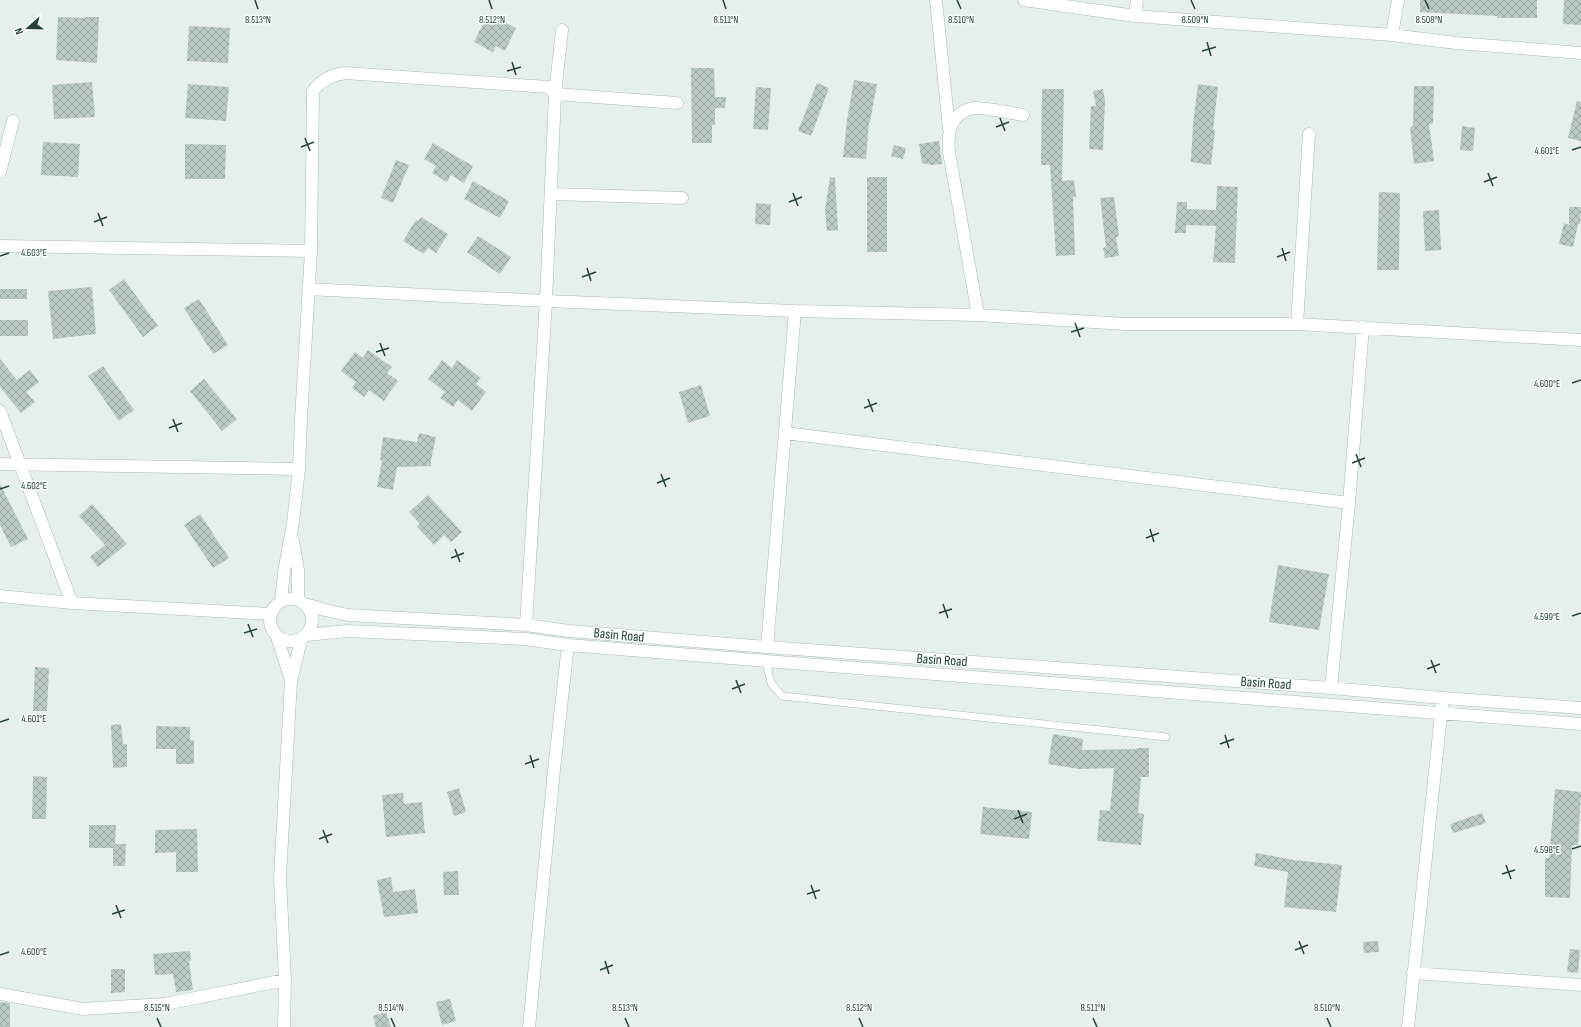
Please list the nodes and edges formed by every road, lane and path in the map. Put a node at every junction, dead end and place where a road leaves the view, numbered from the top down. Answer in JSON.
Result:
{"nodes":[{"id":1,"x":936,"y":0,"type":"edge"},
{"id":2,"x":1024,"y":0,"type":"edge"},
{"id":3,"x":1137,"y":0,"type":"edge"},
{"id":4,"x":1398,"y":0,"type":"edge"},
{"id":5,"x":1135,"y":16,"type":"junction"},
{"id":6,"x":562,"y":30,"type":"dead end"},
{"id":7,"x":1392,"y":35,"type":"junction"},
{"id":8,"x":1581,"y":52,"type":"edge"},
{"id":9,"x":555,"y":94,"type":"junction"},
{"id":10,"x":677,"y":103,"type":"dead end"},
{"id":11,"x":1023,"y":115,"type":"dead end"},
{"id":12,"x":13,"y":122,"type":"dead end"},
{"id":13,"x":949,"y":129,"type":"junction"},
{"id":14,"x":1309,"y":134,"type":"dead end"},
{"id":15,"x":0,"y":172,"type":"edge"},
{"id":16,"x":551,"y":194,"type":"junction"},
{"id":17,"x":682,"y":198,"type":"dead end"},
{"id":18,"x":0,"y":246,"type":"edge"},
{"id":19,"x":310,"y":251,"type":"junction"},
{"id":20,"x":308,"y":289,"type":"junction"},
{"id":21,"x":546,"y":301,"type":"junction"},
{"id":22,"x":795,"y":311,"type":"junction"},
{"id":23,"x":978,"y":315,"type":"junction"},
{"id":24,"x":1297,"y":324,"type":"junction"},
{"id":25,"x":1363,"y":328,"type":"junction"},
{"id":26,"x":1581,"y":340,"type":"edge"},
{"id":27,"x":0,"y":411,"type":"edge"},
{"id":28,"x":785,"y":433,"type":"junction"},
{"id":29,"x":0,"y":464,"type":"edge"},
{"id":30,"x":19,"y":465,"type":"junction"},
{"id":31,"x":299,"y":469,"type":"junction"},
{"id":32,"x":1349,"y":503,"type":"junction"},
{"id":33,"x":292,"y":535,"type":"junction"},
{"id":34,"x":0,"y":596,"type":"edge"},
{"id":35,"x":281,"y":601,"type":"junction"},
{"id":36,"x":301,"y":602,"type":"junction"},
{"id":37,"x":72,"y":603,"type":"junction"},
{"id":38,"x":270,"y":614,"type":"junction"},
{"id":39,"x":526,"y":625,"type":"junction"},
{"id":40,"x":277,"y":637,"type":"junction"},
{"id":41,"x":304,"y":637,"type":"junction"},
{"id":42,"x":568,"y":645,"type":"junction"},
{"id":43,"x":766,"y":647,"type":"junction"},
{"id":44,"x":766,"y":661,"type":"junction"},
{"id":45,"x":979,"y":663,"type":"junction"},
{"id":46,"x":979,"y":678,"type":"junction"},
{"id":47,"x":291,"y":681,"type":"junction"},
{"id":48,"x":1331,"y":688,"type":"junction"},
{"id":49,"x":1443,"y":698,"type":"junction"},
{"id":50,"x":1581,"y":708,"type":"edge"},
{"id":51,"x":1442,"y":712,"type":"junction"},
{"id":52,"x":1581,"y":724,"type":"edge"},
{"id":53,"x":1166,"y":737,"type":"dead end"},
{"id":54,"x":1413,"y":973,"type":"junction"},
{"id":55,"x":285,"y":980,"type":"junction"},
{"id":56,"x":1581,"y":985,"type":"edge"},
{"id":57,"x":0,"y":994,"type":"edge"},
{"id":58,"x":284,"y":1027,"type":"edge"},
{"id":59,"x":529,"y":1027,"type":"edge"},
{"id":60,"x":1408,"y":1027,"type":"edge"}],
"edges":[{"from":1,"to":13,"type":"street"},
{"from":2,"to":5,"type":"street"},
{"from":3,"to":5,"type":"street"},
{"from":4,"to":7,"type":"street"},
{"from":5,"to":7,"type":"street"},
{"from":6,"to":9,"type":"street"},
{"from":7,"to":8,"type":"street"},
{"from":9,"to":10,"type":"street"},
{"from":9,"to":16,"type":"street"},
{"from":9,"to":19,"type":"street"},
{"from":11,"to":13,"type":"street"},
{"from":12,"to":15,"type":"street"},
{"from":13,"to":23,"type":"street"},
{"from":14,"to":24,"type":"street"},
{"from":16,"to":17,"type":"street"},
{"from":16,"to":21,"type":"street"},
{"from":18,"to":19,"type":"street"},
{"from":19,"to":20,"type":"street"},
{"from":20,"to":21,"type":"street"},
{"from":20,"to":31,"type":"street"},
{"from":21,"to":22,"type":"street"},
{"from":21,"to":39,"type":"street"},
{"from":22,"to":23,"type":"street"},
{"from":22,"to":28,"type":"street"},
{"from":23,"to":24,"type":"street"},
{"from":24,"to":25,"type":"street"},
{"from":25,"to":26,"type":"street"},
{"from":25,"to":32,"type":"street"},
{"from":27,"to":30,"type":"street"},
{"from":28,"to":32,"type":"street"},
{"from":28,"to":43,"type":"street"},
{"from":29,"to":30,"type":"street"},
{"from":30,"to":31,"type":"street"},
{"from":30,"to":37,"type":"street"},
{"from":31,"to":33,"type":"street"},
{"from":32,"to":48,"type":"street"},
{"from":33,"to":35,"type":"street"},
{"from":33,"to":36,"type":"street"},
{"from":34,"to":37,"type":"street"},
{"from":35,"to":36,"type":"street"},
{"from":35,"to":38,"type":"street"},
{"from":36,"to":39,"type":"street","name":"Basin Road"},
{"from":36,"to":41,"type":"street"},
{"from":37,"to":38,"type":"street"},
{"from":38,"to":40,"type":"street"},
{"from":39,"to":43,"type":"street","name":"Basin Road"},
{"from":40,"to":41,"type":"street"},
{"from":40,"to":47,"type":"street"},
{"from":41,"to":42,"type":"street","name":"Basin Road"},
{"from":41,"to":47,"type":"street"},
{"from":42,"to":44,"type":"street","name":"Basin Road"},
{"from":42,"to":59,"type":"street"},
{"from":43,"to":45,"type":"street","name":"Basin Road"},
{"from":44,"to":46,"type":"street","name":"Basin Road"},
{"from":44,"to":53,"type":"lane"},
{"from":45,"to":46,"type":"street"},
{"from":45,"to":48,"type":"street","name":"Basin Road"},
{"from":46,"to":51,"type":"street","name":"Basin Road"},
{"from":47,"to":55,"type":"street"},
{"from":48,"to":49,"type":"street","name":"Basin Road"},
{"from":49,"to":50,"type":"street","name":"Basin Road"},
{"from":49,"to":51,"type":"street"},
{"from":51,"to":52,"type":"street","name":"Basin Road"},
{"from":51,"to":54,"type":"street"},
{"from":54,"to":56,"type":"street"},
{"from":54,"to":60,"type":"street"},
{"from":55,"to":57,"type":"street"},
{"from":55,"to":58,"type":"street"}]}
